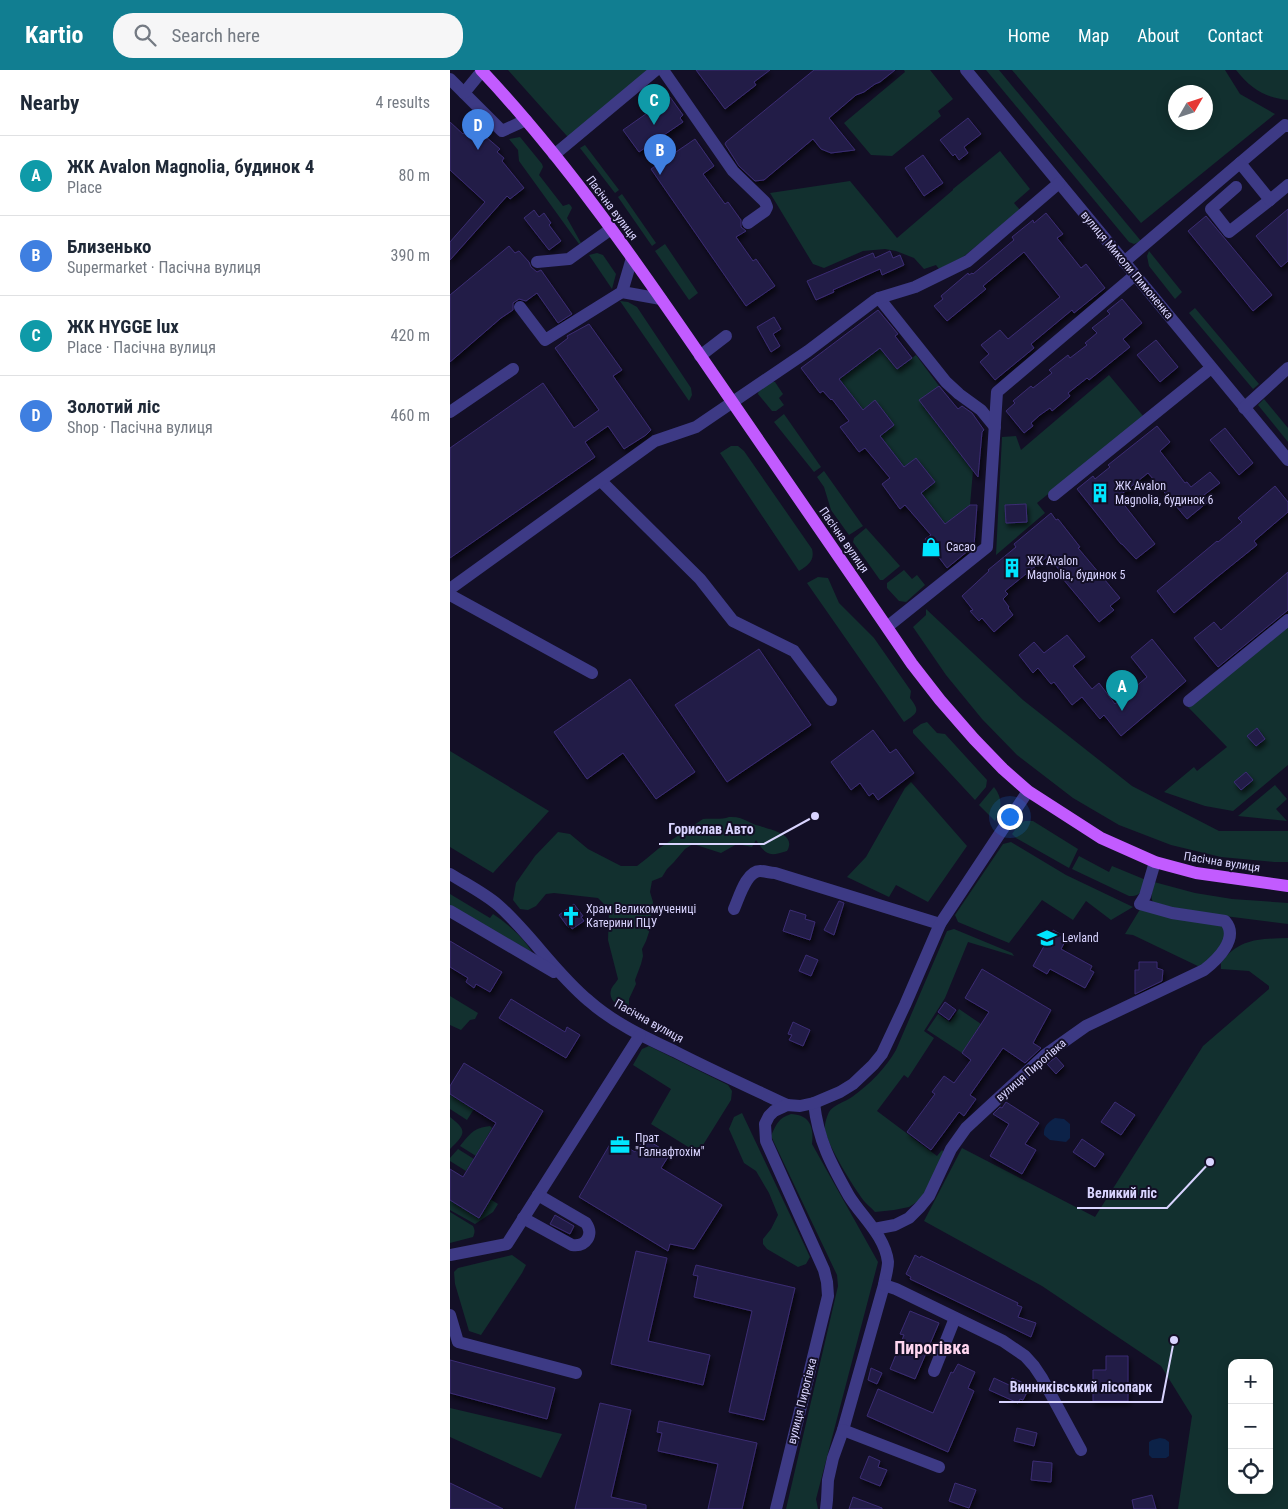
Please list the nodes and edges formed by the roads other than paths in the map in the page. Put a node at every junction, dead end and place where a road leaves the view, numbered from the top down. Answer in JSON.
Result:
{"nodes":[{"id":1,"x":481,"y":70,"type":"edge"},
{"id":2,"x":656,"y":70,"type":"edge"},
{"id":3,"x":663,"y":70,"type":"edge"},
{"id":4,"x":966,"y":70,"type":"edge"},
{"id":5,"x":450,"y":79,"type":"edge"},
{"id":6,"x":464,"y":93,"type":"junction"},
{"id":7,"x":526,"y":120,"type":"junction"},
{"id":8,"x":1288,"y":126,"type":"edge"},
{"id":9,"x":554,"y":154,"type":"junction"},
{"id":10,"x":1240,"y":163,"type":"junction"},
{"id":11,"x":1059,"y":183,"type":"junction"},
{"id":12,"x":1288,"y":185,"type":"edge"},
{"id":13,"x":1236,"y":187,"type":"dead end"},
{"id":14,"x":1270,"y":200,"type":"junction"},
{"id":15,"x":748,"y":223,"type":"dead end"},
{"id":16,"x":611,"y":229,"type":"junction"},
{"id":17,"x":632,"y":258,"type":"junction"},
{"id":18,"x":537,"y":262,"type":"dead end"},
{"id":19,"x":1124,"y":262,"type":"junction"},
{"id":20,"x":1135,"y":275,"type":"junction"},
{"id":21,"x":622,"y":292,"type":"junction"},
{"id":22,"x":661,"y":298,"type":"junction"},
{"id":23,"x":879,"y":298,"type":"junction"},
{"id":24,"x":520,"y":307,"type":"dead end"},
{"id":25,"x":726,"y":336,"type":"dead end"},
{"id":26,"x":700,"y":356,"type":"junction"},
{"id":27,"x":1212,"y":368,"type":"junction"},
{"id":28,"x":1288,"y":368,"type":"edge"},
{"id":29,"x":512,"y":369,"type":"dead end"},
{"id":30,"x":733,"y":403,"type":"junction"},
{"id":31,"x":1244,"y":408,"type":"junction"},
{"id":32,"x":450,"y":412,"type":"edge"},
{"id":33,"x":995,"y":427,"type":"junction"},
{"id":34,"x":1288,"y":460,"type":"edge"},
{"id":35,"x":601,"y":481,"type":"junction"},
{"id":36,"x":1054,"y":495,"type":"dead end"},
{"id":37,"x":450,"y":589,"type":"edge"},
{"id":38,"x":450,"y":595,"type":"edge"},
{"id":39,"x":1288,"y":620,"type":"edge"},
{"id":40,"x":887,"y":627,"type":"junction"},
{"id":41,"x":592,"y":673,"type":"dead end"},
{"id":42,"x":831,"y":700,"type":"dead end"},
{"id":43,"x":1189,"y":701,"type":"dead end"},
{"id":44,"x":1028,"y":791,"type":"junction"},
{"id":45,"x":1155,"y":862,"type":"junction"},
{"id":46,"x":450,"y":874,"type":"edge"},
{"id":47,"x":1288,"y":886,"type":"edge"},
{"id":48,"x":734,"y":909,"type":"dead end"},
{"id":49,"x":450,"y":911,"type":"edge"},
{"id":50,"x":940,"y":924,"type":"junction"},
{"id":51,"x":567,"y":980,"type":"junction"},
{"id":52,"x":640,"y":1035,"type":"junction"},
{"id":53,"x":814,"y":1103,"type":"junction"},
{"id":54,"x":787,"y":1105,"type":"junction"},
{"id":55,"x":538,"y":1195,"type":"junction"},
{"id":56,"x":524,"y":1218,"type":"junction"},
{"id":57,"x":874,"y":1229,"type":"junction"},
{"id":58,"x":450,"y":1255,"type":"edge"},
{"id":59,"x":884,"y":1285,"type":"junction"},
{"id":60,"x":450,"y":1315,"type":"edge"},
{"id":61,"x":955,"y":1318,"type":"junction"},
{"id":62,"x":934,"y":1371,"type":"dead end"},
{"id":63,"x":576,"y":1373,"type":"dead end"},
{"id":64,"x":843,"y":1430,"type":"junction"},
{"id":65,"x":1081,"y":1450,"type":"dead end"},
{"id":66,"x":939,"y":1467,"type":"dead end"},
{"id":67,"x":776,"y":1509,"type":"edge"},
{"id":68,"x":826,"y":1509,"type":"edge"}],
"edges":[{"from":1,"to":6,"type":"street"},
{"from":1,"to":7,"type":"main road","name":"Пасічна вулиця"},
{"from":2,"to":9,"type":"street"},
{"from":3,"to":15,"type":"street"},
{"from":4,"to":11,"type":"street","name":"вулиця Миколи Пимоненка"},
{"from":5,"to":6,"type":"street"},
{"from":6,"to":7,"type":"street"},
{"from":7,"to":9,"type":"main road","name":"Пасічна вулиця"},
{"from":8,"to":10,"type":"street"},
{"from":9,"to":16,"type":"main road","name":"Пасічна вулиця"},
{"from":10,"to":14,"type":"street"},
{"from":10,"to":19,"type":"street"},
{"from":11,"to":19,"type":"street","name":"вулиця Миколи Пимоненка"},
{"from":11,"to":23,"type":"street"},
{"from":12,"to":14,"type":"street"},
{"from":13,"to":14,"type":"street"},
{"from":16,"to":17,"type":"main road","name":"Пасічна вулиця"},
{"from":16,"to":18,"type":"street"},
{"from":17,"to":21,"type":"street"},
{"from":17,"to":22,"type":"main road","name":"Пасічна вулиця"},
{"from":19,"to":20,"type":"street","name":"вулиця Миколи Пимоненка"},
{"from":20,"to":27,"type":"street","name":"вулиця Миколи Пимоненка"},
{"from":20,"to":33,"type":"street"},
{"from":21,"to":22,"type":"street"},
{"from":21,"to":24,"type":"street"},
{"from":22,"to":26,"type":"main road","name":"Пасічна вулиця"},
{"from":23,"to":30,"type":"street"},
{"from":23,"to":33,"type":"street"},
{"from":25,"to":26,"type":"street"},
{"from":26,"to":30,"type":"main road","name":"Пасічна вулиця"},
{"from":27,"to":31,"type":"street","name":"вулиця Миколи Пимоненка"},
{"from":27,"to":36,"type":"street"},
{"from":28,"to":31,"type":"street"},
{"from":29,"to":32,"type":"street"},
{"from":30,"to":35,"type":"street"},
{"from":30,"to":40,"type":"main road","name":"Пасічна вулиця"},
{"from":31,"to":34,"type":"street","name":"вулиця Миколи Пимоненка"},
{"from":33,"to":40,"type":"street"},
{"from":35,"to":37,"type":"street"},
{"from":35,"to":42,"type":"street"},
{"from":38,"to":41,"type":"street"},
{"from":39,"to":43,"type":"street"},
{"from":40,"to":44,"type":"main road","name":"Пасічна вулиця"},
{"from":44,"to":45,"type":"main road","name":"Пасічна вулиця"},
{"from":44,"to":50,"type":"street"},
{"from":45,"to":47,"type":"main road","name":"Пасічна вулиця"},
{"from":45,"to":57,"type":"street","name":"вулиця Пирогівка"},
{"from":46,"to":51,"type":"street","name":"Пасічна вулиця"},
{"from":48,"to":50,"type":"street"},
{"from":49,"to":51,"type":"street"},
{"from":50,"to":53,"type":"street"},
{"from":51,"to":52,"type":"street","name":"Пасічна вулиця"},
{"from":52,"to":54,"type":"street","name":"Пасічна вулиця"},
{"from":52,"to":55,"type":"street"},
{"from":53,"to":54,"type":"street"},
{"from":53,"to":57,"type":"street"},
{"from":54,"to":67,"type":"street","name":"вулиця Пирогівка"},
{"from":55,"to":56,"type":"street"},
{"from":55,"to":56,"type":"street"},
{"from":56,"to":58,"type":"street"},
{"from":57,"to":59,"type":"street"},
{"from":59,"to":61,"type":"street"},
{"from":59,"to":64,"type":"street"},
{"from":60,"to":63,"type":"street"},
{"from":61,"to":62,"type":"street"},
{"from":61,"to":65,"type":"street"},
{"from":64,"to":66,"type":"street"},
{"from":64,"to":68,"type":"street"}]}
